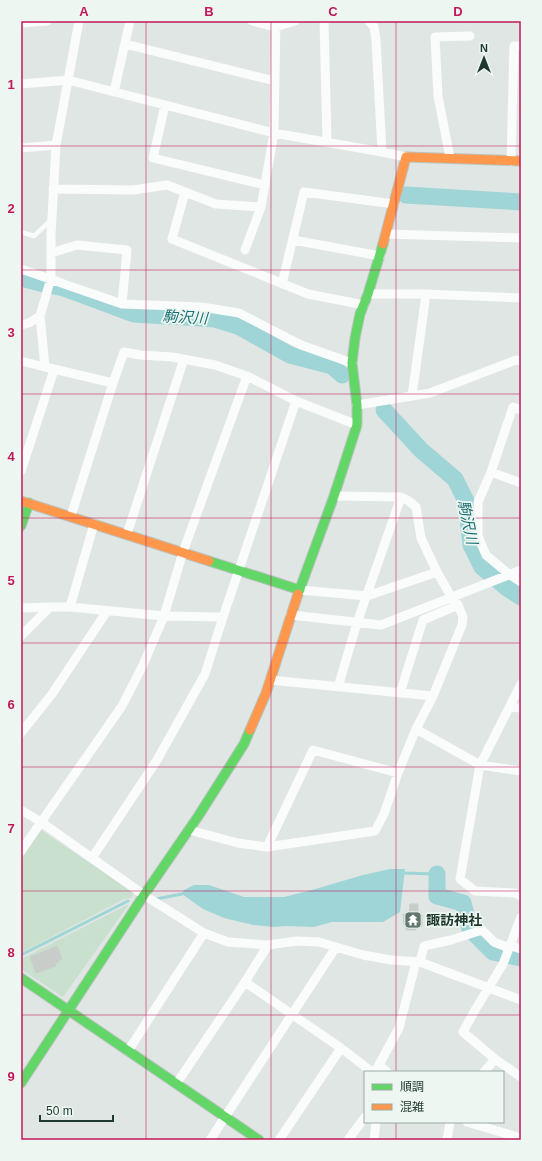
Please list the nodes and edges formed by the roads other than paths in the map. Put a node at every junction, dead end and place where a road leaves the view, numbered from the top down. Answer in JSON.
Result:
{"nodes":[{"id":1,"x":47,"y":21,"type":"edge"},
{"id":2,"x":79,"y":21,"type":"edge"},
{"id":3,"x":130,"y":21,"type":"edge"},
{"id":4,"x":252,"y":21,"type":"edge"},
{"id":5,"x":295,"y":21,"type":"edge"},
{"id":6,"x":324,"y":21,"type":"edge"},
{"id":7,"x":369,"y":21,"type":"edge"},
{"id":8,"x":21,"y":23,"type":"edge"},
{"id":9,"x":275,"y":24,"type":"edge"},
{"id":10,"x":470,"y":36,"type":"dead end"},
{"id":11,"x":125,"y":44,"type":"junction"},
{"id":12,"x":521,"y":46,"type":"edge"},
{"id":13,"x":68,"y":80,"type":"junction"},
{"id":14,"x":274,"y":81,"type":"junction"},
{"id":15,"x":21,"y":84,"type":"edge"},
{"id":16,"x":114,"y":92,"type":"junction"},
{"id":17,"x":517,"y":92,"type":"edge"},
{"id":18,"x":165,"y":105,"type":"junction"},
{"id":19,"x":274,"y":133,"type":"junction"},
{"id":20,"x":327,"y":142,"type":"junction"},
{"id":21,"x":56,"y":145,"type":"junction"},
{"id":22,"x":21,"y":148,"type":"edge"},
{"id":23,"x":382,"y":152,"type":"junction"},
{"id":24,"x":406,"y":157,"type":"junction"},
{"id":25,"x":450,"y":158,"type":"junction"},
{"id":26,"x":511,"y":161,"type":"junction"},
{"id":27,"x":521,"y":161,"type":"edge"},
{"id":28,"x":265,"y":185,"type":"junction"},
{"id":29,"x":53,"y":190,"type":"junction"},
{"id":30,"x":185,"y":192,"type":"junction"},
{"id":31,"x":394,"y":204,"type":"junction"},
{"id":32,"x":261,"y":207,"type":"junction"},
{"id":33,"x":52,"y":219,"type":"junction"},
{"id":34,"x":21,"y":232,"type":"edge"},
{"id":35,"x":387,"y":234,"type":"junction"},
{"id":36,"x":521,"y":238,"type":"edge"},
{"id":37,"x":293,"y":240,"type":"junction"},
{"id":38,"x":246,"y":250,"type":"dead end"},
{"id":39,"x":51,"y":253,"type":"junction"},
{"id":40,"x":380,"y":256,"type":"junction"},
{"id":41,"x":21,"y":269,"type":"edge"},
{"id":42,"x":51,"y":278,"type":"junction"},
{"id":43,"x":282,"y":284,"type":"junction"},
{"id":44,"x":368,"y":294,"type":"junction"},
{"id":45,"x":426,"y":294,"type":"junction"},
{"id":46,"x":521,"y":298,"type":"edge"},
{"id":47,"x":122,"y":304,"type":"junction"},
{"id":48,"x":364,"y":305,"type":"junction"},
{"id":49,"x":40,"y":316,"type":"junction"},
{"id":50,"x":21,"y":324,"type":"edge"},
{"id":51,"x":184,"y":359,"type":"junction"},
{"id":52,"x":21,"y":361,"type":"edge"},
{"id":53,"x":521,"y":361,"type":"edge"},
{"id":54,"x":352,"y":363,"type":"junction"},
{"id":55,"x":50,"y":368,"type":"junction"},
{"id":56,"x":247,"y":376,"type":"junction"},
{"id":57,"x":113,"y":383,"type":"junction"},
{"id":58,"x":412,"y":396,"type":"junction"},
{"id":59,"x":296,"y":401,"type":"junction"},
{"id":60,"x":357,"y":405,"type":"junction"},
{"id":61,"x":521,"y":410,"type":"edge"},
{"id":62,"x":357,"y":425,"type":"junction"},
{"id":63,"x":21,"y":471,"type":"edge"},
{"id":64,"x":491,"y":472,"type":"junction"},
{"id":65,"x":521,"y":484,"type":"edge"},
{"id":66,"x":334,"y":496,"type":"junction"},
{"id":67,"x":401,"y":497,"type":"junction"},
{"id":68,"x":25,"y":502,"type":"edge"},
{"id":69,"x":71,"y":516,"type":"junction"},
{"id":70,"x":94,"y":524,"type":"junction"},
{"id":71,"x":21,"y":526,"type":"edge"},
{"id":72,"x":127,"y":534,"type":"junction"},
{"id":73,"x":183,"y":552,"type":"junction"},
{"id":74,"x":240,"y":570,"type":"junction"},
{"id":75,"x":521,"y":570,"type":"edge"},
{"id":76,"x":437,"y":572,"type":"junction"},
{"id":77,"x":508,"y":576,"type":"junction"},
{"id":78,"x":521,"y":582,"type":"edge"},
{"id":79,"x":300,"y":590,"type":"junction"},
{"id":80,"x":367,"y":596,"type":"junction"},
{"id":81,"x":455,"y":602,"type":"junction"},
{"id":82,"x":50,"y":606,"type":"junction"},
{"id":83,"x":70,"y":607,"type":"junction"},
{"id":84,"x":21,"y":608,"type":"edge"},
{"id":85,"x":107,"y":611,"type":"junction"},
{"id":86,"x":290,"y":615,"type":"junction"},
{"id":87,"x":164,"y":616,"type":"junction"},
{"id":88,"x":223,"y":617,"type":"junction"},
{"id":89,"x":357,"y":623,"type":"junction"},
{"id":90,"x":21,"y":636,"type":"edge"},
{"id":91,"x":270,"y":680,"type":"junction"},
{"id":92,"x":521,"y":684,"type":"edge"},
{"id":93,"x":338,"y":687,"type":"junction"},
{"id":94,"x":400,"y":693,"type":"junction"},
{"id":95,"x":433,"y":696,"type":"junction"},
{"id":96,"x":510,"y":707,"type":"junction"},
{"id":97,"x":521,"y":708,"type":"edge"},
{"id":98,"x":416,"y":729,"type":"junction"},
{"id":99,"x":21,"y":733,"type":"edge"},
{"id":100,"x":480,"y":766,"type":"junction"},
{"id":101,"x":521,"y":771,"type":"edge"},
{"id":102,"x":398,"y":773,"type":"junction"},
{"id":103,"x":21,"y":810,"type":"edge"},
{"id":104,"x":40,"y":822,"type":"junction"},
{"id":105,"x":189,"y":830,"type":"junction"},
{"id":106,"x":267,"y":847,"type":"junction"},
{"id":107,"x":21,"y":850,"type":"edge"},
{"id":108,"x":92,"y":858,"type":"junction"},
{"id":109,"x":144,"y":895,"type":"junction"},
{"id":110,"x":521,"y":896,"type":"edge"},
{"id":111,"x":521,"y":917,"type":"edge"},
{"id":112,"x":204,"y":933,"type":"junction"},
{"id":113,"x":268,"y":945,"type":"junction"},
{"id":114,"x":336,"y":947,"type":"junction"},
{"id":115,"x":510,"y":948,"type":"junction"},
{"id":116,"x":521,"y":949,"type":"edge"},
{"id":117,"x":418,"y":962,"type":"junction"},
{"id":118,"x":21,"y":978,"type":"edge"},
{"id":119,"x":245,"y":982,"type":"junction"},
{"id":120,"x":488,"y":988,"type":"junction"},
{"id":121,"x":521,"y":1000,"type":"edge"},
{"id":122,"x":70,"y":1010,"type":"junction"},
{"id":123,"x":291,"y":1015,"type":"junction"},
{"id":124,"x":341,"y":1048,"type":"junction"},
{"id":125,"x":128,"y":1050,"type":"junction"},
{"id":126,"x":495,"y":1059,"type":"junction"},
{"id":127,"x":377,"y":1068,"type":"edge"},
{"id":128,"x":371,"y":1071,"type":"edge"},
{"id":129,"x":485,"y":1071,"type":"edge"},
{"id":130,"x":521,"y":1077,"type":"edge"},
{"id":131,"x":21,"y":1083,"type":"edge"},
{"id":132,"x":177,"y":1083,"type":"junction"},
{"id":133,"x":225,"y":1116,"type":"junction"},
{"id":134,"x":364,"y":1118,"type":"edge"},
{"id":135,"x":376,"y":1123,"type":"edge"},
{"id":136,"x":450,"y":1123,"type":"edge"},
{"id":137,"x":470,"y":1123,"type":"edge"},
{"id":138,"x":521,"y":1138,"type":"edge"},
{"id":139,"x":210,"y":1140,"type":"edge"},
{"id":140,"x":259,"y":1140,"type":"edge"},
{"id":141,"x":279,"y":1140,"type":"edge"},
{"id":142,"x":348,"y":1140,"type":"edge"},
{"id":143,"x":374,"y":1140,"type":"edge"},
{"id":144,"x":447,"y":1140,"type":"edge"}],
"edges":[{"from":1,"to":8,"type":"street"},
{"from":2,"to":13,"type":"street"},
{"from":3,"to":11,"type":"street"},
{"from":4,"to":9,"type":"street"},
{"from":5,"to":9,"type":"street"},
{"from":6,"to":20,"type":"street"},
{"from":7,"to":23,"type":"street"},
{"from":9,"to":14,"type":"street"},
{"from":10,"to":25,"type":"street"},
{"from":11,"to":14,"type":"street"},
{"from":11,"to":16,"type":"street"},
{"from":12,"to":17,"type":"street"},
{"from":13,"to":15,"type":"street"},
{"from":13,"to":16,"type":"street"},
{"from":13,"to":21,"type":"street"},
{"from":14,"to":19,"type":"street"},
{"from":16,"to":18,"type":"street"},
{"from":17,"to":26,"type":"street"},
{"from":18,"to":19,"type":"street"},
{"from":18,"to":28,"type":"street"},
{"from":19,"to":20,"type":"street"},
{"from":19,"to":28,"type":"street"},
{"from":20,"to":23,"type":"street"},
{"from":21,"to":22,"type":"street"},
{"from":21,"to":29,"type":"street"},
{"from":23,"to":24,"type":"street"},
{"from":24,"to":25,"type":"street"},
{"from":24,"to":31,"type":"street"},
{"from":25,"to":26,"type":"street"},
{"from":26,"to":27,"type":"street"},
{"from":28,"to":32,"type":"street"},
{"from":29,"to":30,"type":"street"},
{"from":29,"to":33,"type":"street"},
{"from":30,"to":32,"type":"street"},
{"from":30,"to":43,"type":"street"},
{"from":31,"to":35,"type":"street"},
{"from":31,"to":37,"type":"street"},
{"from":32,"to":38,"type":"street"},
{"from":33,"to":34,"type":"lane"},
{"from":33,"to":39,"type":"street"},
{"from":35,"to":36,"type":"street"},
{"from":35,"to":40,"type":"street"},
{"from":37,"to":40,"type":"street"},
{"from":37,"to":43,"type":"street"},
{"from":39,"to":42,"type":"street"},
{"from":39,"to":47,"type":"street"},
{"from":40,"to":44,"type":"street"},
{"from":41,"to":42,"type":"street"},
{"from":42,"to":47,"type":"street"},
{"from":42,"to":49,"type":"street"},
{"from":43,"to":48,"type":"street"},
{"from":44,"to":45,"type":"street"},
{"from":44,"to":48,"type":"street"},
{"from":45,"to":46,"type":"street"},
{"from":45,"to":58,"type":"street"},
{"from":47,"to":54,"type":"street"},
{"from":48,"to":54,"type":"street"},
{"from":49,"to":50,"type":"street"},
{"from":49,"to":55,"type":"street"},
{"from":51,"to":56,"type":"street"},
{"from":51,"to":57,"type":"street"},
{"from":51,"to":72,"type":"street"},
{"from":52,"to":55,"type":"street"},
{"from":53,"to":58,"type":"street"},
{"from":54,"to":60,"type":"street"},
{"from":55,"to":57,"type":"street"},
{"from":55,"to":63,"type":"street"},
{"from":56,"to":59,"type":"street"},
{"from":56,"to":73,"type":"street"},
{"from":57,"to":69,"type":"street"},
{"from":58,"to":60,"type":"street"},
{"from":59,"to":62,"type":"street"},
{"from":59,"to":74,"type":"street"},
{"from":60,"to":62,"type":"street"},
{"from":61,"to":64,"type":"street"},
{"from":62,"to":66,"type":"street"},
{"from":64,"to":65,"type":"street"},
{"from":64,"to":77,"type":"street"},
{"from":66,"to":67,"type":"street"},
{"from":66,"to":79,"type":"street"},
{"from":67,"to":76,"type":"street"},
{"from":67,"to":80,"type":"street"},
{"from":68,"to":69,"type":"street"},
{"from":68,"to":71,"type":"street"},
{"from":69,"to":70,"type":"street"},
{"from":70,"to":72,"type":"street"},
{"from":70,"to":83,"type":"street"},
{"from":72,"to":73,"type":"street"},
{"from":73,"to":74,"type":"street"},
{"from":73,"to":87,"type":"street"},
{"from":74,"to":79,"type":"street"},
{"from":74,"to":88,"type":"street"},
{"from":75,"to":77,"type":"street"},
{"from":76,"to":80,"type":"street"},
{"from":76,"to":81,"type":"street"},
{"from":77,"to":78,"type":"street"},
{"from":77,"to":81,"type":"street"},
{"from":79,"to":80,"type":"street"},
{"from":79,"to":86,"type":"street"},
{"from":80,"to":89,"type":"street"},
{"from":81,"to":89,"type":"street"},
{"from":81,"to":94,"type":"street"},
{"from":81,"to":95,"type":"street"},
{"from":82,"to":83,"type":"street"},
{"from":82,"to":84,"type":"street"},
{"from":82,"to":90,"type":"street"},
{"from":83,"to":85,"type":"street"},
{"from":85,"to":87,"type":"street"},
{"from":85,"to":99,"type":"street"},
{"from":86,"to":89,"type":"street"},
{"from":86,"to":91,"type":"street"},
{"from":87,"to":88,"type":"street"},
{"from":87,"to":104,"type":"street"},
{"from":88,"to":108,"type":"street"},
{"from":89,"to":93,"type":"street"},
{"from":91,"to":93,"type":"street"},
{"from":91,"to":105,"type":"street"},
{"from":92,"to":96,"type":"street"},
{"from":93,"to":94,"type":"street"},
{"from":94,"to":95,"type":"street"},
{"from":95,"to":98,"type":"street"},
{"from":96,"to":97,"type":"street"},
{"from":96,"to":100,"type":"street"},
{"from":98,"to":100,"type":"street"},
{"from":98,"to":102,"type":"street"},
{"from":100,"to":101,"type":"street"},
{"from":100,"to":110,"type":"street"},
{"from":102,"to":106,"type":"street"},
{"from":102,"to":106,"type":"street"},
{"from":103,"to":104,"type":"street"},
{"from":104,"to":107,"type":"street"},
{"from":104,"to":108,"type":"street"},
{"from":105,"to":106,"type":"street"},
{"from":105,"to":109,"type":"street"},
{"from":108,"to":109,"type":"street"},
{"from":109,"to":112,"type":"street"},
{"from":109,"to":122,"type":"street"},
{"from":111,"to":115,"type":"street"},
{"from":112,"to":113,"type":"street"},
{"from":112,"to":125,"type":"street"},
{"from":113,"to":114,"type":"street"},
{"from":113,"to":119,"type":"street"},
{"from":114,"to":117,"type":"street"},
{"from":114,"to":123,"type":"street"},
{"from":115,"to":116,"type":"street"},
{"from":115,"to":117,"type":"street"},
{"from":115,"to":120,"type":"street"},
{"from":117,"to":120,"type":"street"},
{"from":117,"to":127,"type":"street"},
{"from":118,"to":122,"type":"street"},
{"from":119,"to":123,"type":"street"},
{"from":119,"to":132,"type":"street"},
{"from":120,"to":121,"type":"street"},
{"from":120,"to":126,"type":"street"},
{"from":122,"to":125,"type":"street"},
{"from":122,"to":131,"type":"street"},
{"from":123,"to":124,"type":"street"},
{"from":123,"to":133,"type":"street"},
{"from":124,"to":128,"type":"street"},
{"from":124,"to":141,"type":"street"},
{"from":125,"to":132,"type":"street"},
{"from":126,"to":129,"type":"street"},
{"from":126,"to":130,"type":"street"},
{"from":132,"to":133,"type":"street"},
{"from":133,"to":139,"type":"street"},
{"from":133,"to":140,"type":"street"},
{"from":134,"to":142,"type":"street"},
{"from":135,"to":143,"type":"street"},
{"from":136,"to":144,"type":"street"},
{"from":137,"to":138,"type":"street"}]}
